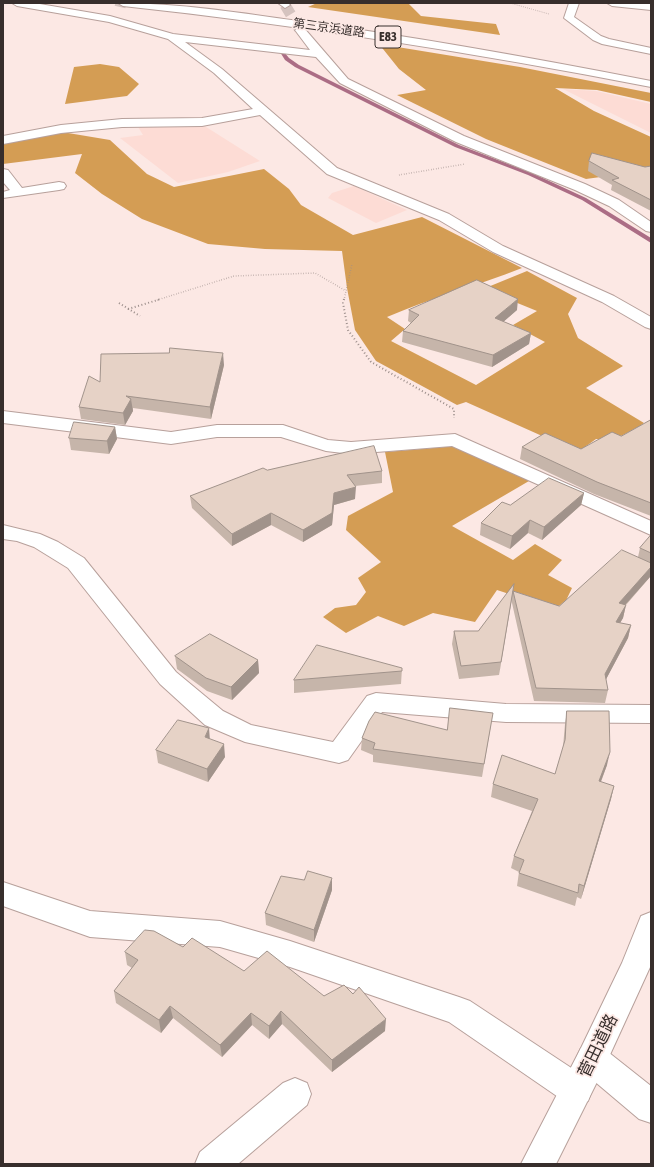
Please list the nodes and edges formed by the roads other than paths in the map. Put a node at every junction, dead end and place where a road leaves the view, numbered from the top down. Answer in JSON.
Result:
{"nodes":[{"id":1,"x":17,"y":3,"type":"edge"},
{"id":2,"x":208,"y":3,"type":"edge"},
{"id":3,"x":574,"y":3,"type":"edge"},
{"id":4,"x":612,"y":3,"type":"edge"},
{"id":5,"x":122,"y":5,"type":"edge"},
{"id":6,"x":651,"y":7,"type":"edge"},
{"id":7,"x":110,"y":19,"type":"junction"},
{"id":8,"x":372,"y":24,"type":"dead end"},
{"id":9,"x":300,"y":30,"type":"tunnel mouth"},
{"id":10,"x":172,"y":37,"type":"junction"},
{"id":11,"x":651,"y":51,"type":"edge"},
{"id":12,"x":319,"y":54,"type":"junction"},
{"id":13,"x":651,"y":84,"type":"edge"},
{"id":14,"x":262,"y":111,"type":"junction"},
{"id":15,"x":3,"y":140,"type":"edge"},
{"id":16,"x":3,"y":174,"type":"edge"},
{"id":17,"x":59,"y":186,"type":"dead end"},
{"id":18,"x":651,"y":228,"type":"edge"},
{"id":19,"x":651,"y":324,"type":"edge"},
{"id":20,"x":3,"y":417,"type":"edge"},
{"id":21,"x":651,"y":529,"type":"edge"},
{"id":22,"x":3,"y":532,"type":"edge"},
{"id":23,"x":651,"y":714,"type":"edge"},
{"id":24,"x":3,"y":894,"type":"edge"},
{"id":25,"x":651,"y":925,"type":"edge"},
{"id":26,"x":592,"y":1059,"type":"junction"},
{"id":27,"x":576,"y":1090,"type":"junction"},
{"id":28,"x":295,"y":1094,"type":"dead end"},
{"id":29,"x":651,"y":1107,"type":"edge"},
{"id":30,"x":212,"y":1164,"type":"edge"},
{"id":31,"x":538,"y":1164,"type":"edge"}],
"edges":[{"from":1,"to":7,"type":"main road"},
{"from":2,"to":8,"type":"main road","name":"第三京浜道路","number":"E83"},
{"from":3,"to":11,"type":"main road"},
{"from":4,"to":6,"type":"main road"},
{"from":5,"to":7,"type":"main road"},
{"from":5,"to":13,"type":"main road","name":"第三京浜道路","number":"E83"},
{"from":7,"to":10,"type":"main road"},
{"from":9,"to":12,"type":"main road"},
{"from":10,"to":12,"type":"main road"},
{"from":10,"to":14,"type":"main road"},
{"from":12,"to":18,"type":"main road"},
{"from":14,"to":15,"type":"main road"},
{"from":14,"to":19,"type":"main road"},
{"from":16,"to":17,"type":"main road"},
{"from":20,"to":21,"type":"main road"},
{"from":22,"to":23,"type":"main road"},
{"from":24,"to":27,"type":"main road"},
{"from":25,"to":26,"type":"main road","name":"菅田道路"},
{"from":26,"to":27,"type":"main road","name":"菅田道路"},
{"from":26,"to":29,"type":"main road"},
{"from":27,"to":31,"type":"main road","name":"菅田道路"},
{"from":28,"to":30,"type":"main road"}]}
